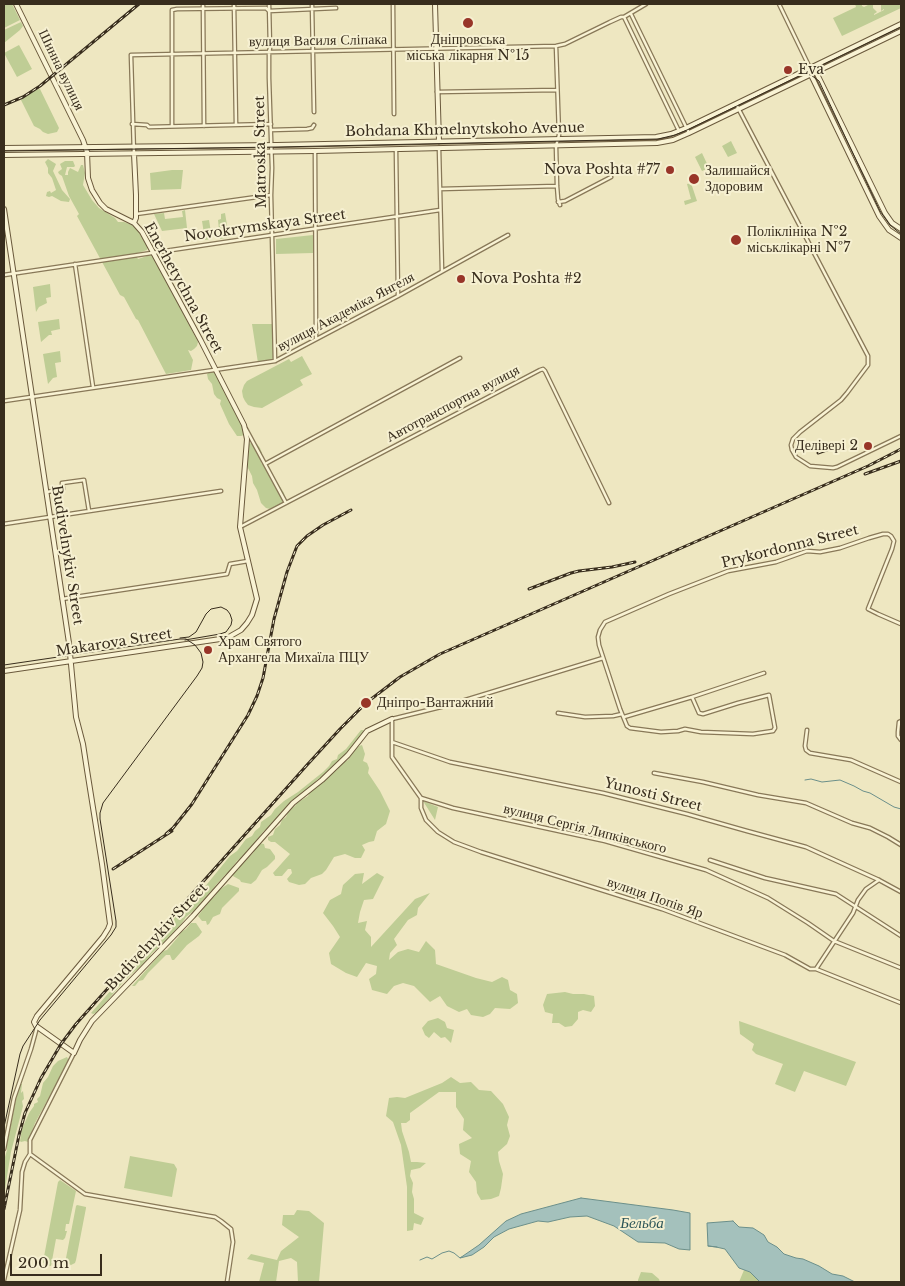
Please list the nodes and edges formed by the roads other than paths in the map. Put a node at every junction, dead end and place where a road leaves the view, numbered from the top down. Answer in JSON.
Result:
{"nodes":[{"id":1,"x":16,"y":4,"type":"edge"},
{"id":2,"x":202,"y":4,"type":"edge"},
{"id":3,"x":234,"y":4,"type":"edge"},
{"id":4,"x":269,"y":4,"type":"edge"},
{"id":5,"x":312,"y":4,"type":"edge"},
{"id":6,"x":393,"y":4,"type":"edge"},
{"id":7,"x":435,"y":4,"type":"edge"},
{"id":8,"x":646,"y":4,"type":"edge"},
{"id":9,"x":779,"y":4,"type":"edge"},
{"id":10,"x":313,"y":8,"type":"junction"},
{"id":11,"x":336,"y":8,"type":"dead end"},
{"id":12,"x":202,"y":9,"type":"junction"},
{"id":13,"x":234,"y":9,"type":"junction"},
{"id":14,"x":269,"y":11,"type":"junction"},
{"id":15,"x":631,"y":14,"type":"junction"},
{"id":16,"x":624,"y":18,"type":"junction"},
{"id":17,"x":901,"y":24,"type":"edge"},
{"id":18,"x":901,"y":31,"type":"edge"},
{"id":19,"x":859,"y":44,"type":"junction"},
{"id":20,"x":556,"y":46,"type":"junction"},
{"id":21,"x":436,"y":48,"type":"junction"},
{"id":22,"x":394,"y":49,"type":"junction"},
{"id":23,"x":314,"y":50,"type":"junction"},
{"id":24,"x":862,"y":50,"type":"junction"},
{"id":25,"x":269,"y":52,"type":"junction"},
{"id":26,"x":234,"y":53,"type":"junction"},
{"id":27,"x":172,"y":54,"type":"junction"},
{"id":28,"x":203,"y":54,"type":"junction"},
{"id":29,"x":810,"y":68,"type":"junction"},
{"id":30,"x":816,"y":72,"type":"junction"},
{"id":31,"x":811,"y":75,"type":"junction"},
{"id":32,"x":557,"y":90,"type":"junction"},
{"id":33,"x":437,"y":92,"type":"junction"},
{"id":34,"x":736,"y":104,"type":"junction"},
{"id":35,"x":834,"y":109,"type":"junction"},
{"id":36,"x":739,"y":110,"type":"junction"},
{"id":37,"x":314,"y":112,"type":"dead end"},
{"id":38,"x":829,"y":112,"type":"junction"},
{"id":39,"x":394,"y":114,"type":"dead end"},
{"id":40,"x":132,"y":124,"type":"junction"},
{"id":41,"x":271,"y":124,"type":"junction"},
{"id":42,"x":236,"y":125,"type":"junction"},
{"id":43,"x":314,"y":125,"type":"dead end"},
{"id":44,"x":172,"y":126,"type":"junction"},
{"id":45,"x":204,"y":126,"type":"junction"},
{"id":46,"x":686,"y":128,"type":"junction"},
{"id":47,"x":271,"y":130,"type":"junction"},
{"id":48,"x":679,"y":131,"type":"junction"},
{"id":49,"x":689,"y":133,"type":"junction"},
{"id":50,"x":682,"y":136,"type":"junction"},
{"id":51,"x":558,"y":140,"type":"junction"},
{"id":52,"x":439,"y":142,"type":"junction"},
{"id":53,"x":271,"y":145,"type":"junction"},
{"id":54,"x":556,"y":146,"type":"junction"},
{"id":55,"x":86,"y":147,"type":"junction"},
{"id":56,"x":134,"y":147,"type":"junction"},
{"id":57,"x":4,"y":148,"type":"edge"},
{"id":58,"x":439,"y":148,"type":"junction"},
{"id":59,"x":396,"y":149,"type":"junction"},
{"id":60,"x":315,"y":151,"type":"junction"},
{"id":61,"x":272,"y":152,"type":"junction"},
{"id":62,"x":134,"y":154,"type":"junction"},
{"id":63,"x":4,"y":155,"type":"edge"},
{"id":64,"x":87,"y":155,"type":"junction"},
{"id":65,"x":611,"y":177,"type":"dead end"},
{"id":66,"x":557,"y":186,"type":"junction"},
{"id":67,"x":440,"y":189,"type":"junction"},
{"id":68,"x":272,"y":195,"type":"junction"},
{"id":69,"x":4,"y":208,"type":"edge"},
{"id":70,"x":440,"y":210,"type":"junction"},
{"id":71,"x":136,"y":214,"type":"junction"},
{"id":72,"x":397,"y":217,"type":"junction"},
{"id":73,"x":134,"y":223,"type":"junction"},
{"id":74,"x":315,"y":229,"type":"junction"},
{"id":75,"x":901,"y":229,"type":"edge"},
{"id":76,"x":508,"y":235,"type":"dead end"},
{"id":77,"x":272,"y":236,"type":"junction"},
{"id":78,"x":901,"y":238,"type":"edge"},
{"id":79,"x":154,"y":253,"type":"junction"},
{"id":80,"x":74,"y":264,"type":"junction"},
{"id":81,"x":442,"y":271,"type":"junction"},
{"id":82,"x":13,"y":273,"type":"junction"},
{"id":83,"x":4,"y":275,"type":"edge"},
{"id":84,"x":398,"y":296,"type":"junction"},
{"id":85,"x":316,"y":338,"type":"junction"},
{"id":86,"x":460,"y":358,"type":"dead end"},
{"id":87,"x":275,"y":360,"type":"junction"},
{"id":88,"x":216,"y":370,"type":"junction"},
{"id":89,"x":93,"y":387,"type":"junction"},
{"id":90,"x":31,"y":397,"type":"junction"},
{"id":91,"x":4,"y":401,"type":"edge"},
{"id":92,"x":244,"y":425,"type":"junction"},
{"id":93,"x":901,"y":436,"type":"edge"},
{"id":94,"x":265,"y":464,"type":"junction"},
{"id":95,"x":46,"y":492,"type":"junction"},
{"id":96,"x":221,"y":492,"type":"dead end"},
{"id":97,"x":286,"y":503,"type":"junction"},
{"id":98,"x":609,"y":503,"type":"dead end"},
{"id":99,"x":89,"y":511,"type":"junction"},
{"id":100,"x":49,"y":517,"type":"junction"},
{"id":101,"x":4,"y":524,"type":"edge"},
{"id":102,"x":240,"y":527,"type":"junction"},
{"id":103,"x":248,"y":561,"type":"junction"},
{"id":104,"x":62,"y":599,"type":"junction"},
{"id":105,"x":901,"y":624,"type":"edge"},
{"id":106,"x":227,"y":638,"type":"joint"},
{"id":107,"x":602,"y":658,"type":"junction"},
{"id":108,"x":70,"y":660,"type":"junction"},
{"id":109,"x":4,"y":671,"type":"edge"},
{"id":110,"x":764,"y":673,"type":"dead end"},
{"id":111,"x":692,"y":697,"type":"junction"},
{"id":112,"x":558,"y":713,"type":"dead end"},
{"id":113,"x":623,"y":715,"type":"junction"},
{"id":114,"x":392,"y":719,"type":"junction"},
{"id":115,"x":901,"y":721,"type":"edge"},
{"id":116,"x":807,"y":730,"type":"dead end"},
{"id":117,"x":901,"y":740,"type":"edge"},
{"id":118,"x":392,"y":742,"type":"junction"},
{"id":119,"x":654,"y":773,"type":"dead end"},
{"id":120,"x":901,"y":782,"type":"edge"},
{"id":121,"x":421,"y":798,"type":"junction"},
{"id":122,"x":901,"y":845,"type":"edge"},
{"id":123,"x":710,"y":860,"type":"dead end"},
{"id":124,"x":878,"y":880,"type":"junction"},
{"id":125,"x":901,"y":892,"type":"edge"},
{"id":126,"x":856,"y":907,"type":"junction"},
{"id":127,"x":901,"y":936,"type":"edge"},
{"id":128,"x":834,"y":941,"type":"junction"},
{"id":129,"x":901,"y":968,"type":"edge"},
{"id":130,"x":816,"y":969,"type":"junction"},
{"id":131,"x":901,"y":1003,"type":"edge"},
{"id":132,"x":37,"y":1027,"type":"junction"},
{"id":133,"x":74,"y":1053,"type":"junction"},
{"id":134,"x":4,"y":1149,"type":"edge"},
{"id":135,"x":30,"y":1154,"type":"junction"},
{"id":136,"x":4,"y":1280,"type":"edge"},
{"id":137,"x":227,"y":1282,"type":"edge"}],
"edges":[{"from":1,"to":55,"type":"main road","name":"Шинна вулиця"},
{"from":2,"to":12,"type":"street"},
{"from":3,"to":13,"type":"street"},
{"from":4,"to":14,"type":"street","name":"Matroska Street"},
{"from":5,"to":10,"type":"street"},
{"from":6,"to":22,"type":"street"},
{"from":7,"to":21,"type":"main road"},
{"from":8,"to":15,"type":"street","name":"вулиця Василя Сліпака"},
{"from":9,"to":29,"type":"street"},
{"from":10,"to":11,"type":"street"},
{"from":10,"to":14,"type":"street"},
{"from":10,"to":23,"type":"street"},
{"from":12,"to":13,"type":"street"},
{"from":12,"to":27,"type":"street"},
{"from":12,"to":28,"type":"street"},
{"from":13,"to":14,"type":"street"},
{"from":13,"to":26,"type":"street"},
{"from":14,"to":25,"type":"street","name":"Matroska Street"},
{"from":15,"to":16,"type":"street","name":"вулиця Василя Сліпака"},
{"from":15,"to":46,"type":"street"},
{"from":16,"to":20,"type":"street","name":"вулиця Василя Сліпака"},
{"from":16,"to":48,"type":"street"},
{"from":17,"to":19,"type":"main road","name":"Bohdana Khmelnytskoho Avenue"},
{"from":18,"to":24,"type":"main road","name":"Bohdana Khmelnytskoho Avenue"},
{"from":19,"to":24,"type":"main road"},
{"from":19,"to":29,"type":"main road","name":"Bohdana Khmelnytskoho Avenue"},
{"from":20,"to":21,"type":"street","name":"вулиця Василя Сліпака"},
{"from":20,"to":32,"type":"street"},
{"from":21,"to":22,"type":"street","name":"вулиця Василя Сліпака"},
{"from":21,"to":33,"type":"main road"},
{"from":22,"to":23,"type":"street","name":"вулиця Василя Сліпака"},
{"from":22,"to":39,"type":"street"},
{"from":23,"to":25,"type":"street","name":"вулиця Василя Сліпака"},
{"from":23,"to":37,"type":"street"},
{"from":24,"to":30,"type":"main road","name":"Bohdana Khmelnytskoho Avenue"},
{"from":25,"to":26,"type":"street","name":"вулиця Василя Сліпака"},
{"from":25,"to":41,"type":"street","name":"Matroska Street"},
{"from":26,"to":28,"type":"street","name":"вулиця Василя Сліпака"},
{"from":26,"to":42,"type":"street"},
{"from":27,"to":28,"type":"street","name":"вулиця Василя Сліпака"},
{"from":27,"to":40,"type":"street","name":"вулиця Василя Сліпака"},
{"from":27,"to":44,"type":"street"},
{"from":28,"to":45,"type":"street"},
{"from":29,"to":30,"type":"main road"},
{"from":29,"to":31,"type":"main road"},
{"from":29,"to":34,"type":"main road","name":"Bohdana Khmelnytskoho Avenue"},
{"from":30,"to":31,"type":"main road","name":"Bohdana Khmelnytskoho Avenue"},
{"from":30,"to":35,"type":"main road"},
{"from":31,"to":36,"type":"main road","name":"Bohdana Khmelnytskoho Avenue"},
{"from":31,"to":38,"type":"main road"},
{"from":32,"to":33,"type":"street"},
{"from":32,"to":51,"type":"street"},
{"from":33,"to":52,"type":"main road"},
{"from":34,"to":36,"type":"street"},
{"from":34,"to":46,"type":"main road","name":"Bohdana Khmelnytskoho Avenue"},
{"from":35,"to":38,"type":"main road"},
{"from":35,"to":75,"type":"main road"},
{"from":36,"to":49,"type":"main road","name":"Bohdana Khmelnytskoho Avenue"},
{"from":36,"to":93,"type":"street"},
{"from":38,"to":78,"type":"main road"},
{"from":40,"to":44,"type":"street"},
{"from":40,"to":56,"type":"street"},
{"from":41,"to":42,"type":"street"},
{"from":41,"to":47,"type":"street","name":"Matroska Street"},
{"from":42,"to":45,"type":"street"},
{"from":43,"to":47,"type":"street"},
{"from":44,"to":45,"type":"street"},
{"from":46,"to":48,"type":"main road","name":"Bohdana Khmelnytskoho Avenue"},
{"from":46,"to":49,"type":"street"},
{"from":47,"to":53,"type":"street","name":"Matroska Street"},
{"from":48,"to":50,"type":"street"},
{"from":48,"to":51,"type":"main road","name":"Bohdana Khmelnytskoho Avenue"},
{"from":49,"to":50,"type":"main road","name":"Bohdana Khmelnytskoho Avenue"},
{"from":50,"to":54,"type":"main road","name":"Bohdana Khmelnytskoho Avenue"},
{"from":51,"to":52,"type":"main road","name":"Bohdana Khmelnytskoho Avenue"},
{"from":51,"to":54,"type":"street"},
{"from":52,"to":53,"type":"main road","name":"Bohdana Khmelnytskoho Avenue"},
{"from":52,"to":58,"type":"street"},
{"from":53,"to":56,"type":"main road","name":"Bohdana Khmelnytskoho Avenue"},
{"from":53,"to":61,"type":"street","name":"Matroska Street"},
{"from":54,"to":58,"type":"main road","name":"Bohdana Khmelnytskoho Avenue"},
{"from":54,"to":66,"type":"street"},
{"from":55,"to":56,"type":"main road","name":"Bohdana Khmelnytskoho Avenue"},
{"from":55,"to":57,"type":"main road","name":"Bohdana Khmelnytskoho Avenue"},
{"from":55,"to":64,"type":"main road","name":"Enerhetychna Street"},
{"from":56,"to":62,"type":"street"},
{"from":58,"to":59,"type":"main road","name":"Bohdana Khmelnytskoho Avenue"},
{"from":58,"to":67,"type":"street"},
{"from":59,"to":60,"type":"main road","name":"Bohdana Khmelnytskoho Avenue"},
{"from":59,"to":72,"type":"street"},
{"from":60,"to":61,"type":"main road","name":"Bohdana Khmelnytskoho Avenue"},
{"from":60,"to":74,"type":"street"},
{"from":61,"to":62,"type":"main road","name":"Bohdana Khmelnytskoho Avenue"},
{"from":61,"to":68,"type":"street","name":"Matroska Street"},
{"from":62,"to":64,"type":"main road","name":"Bohdana Khmelnytskoho Avenue"},
{"from":62,"to":71,"type":"main road"},
{"from":63,"to":64,"type":"main road","name":"Bohdana Khmelnytskoho Avenue"},
{"from":64,"to":73,"type":"main road","name":"Enerhetychna Street"},
{"from":65,"to":66,"type":"street"},
{"from":66,"to":67,"type":"street"},
{"from":67,"to":70,"type":"street"},
{"from":68,"to":71,"type":"street"},
{"from":68,"to":77,"type":"street","name":"Matroska Street"},
{"from":69,"to":82,"type":"main road","name":"Budivelnykiv Street"},
{"from":70,"to":72,"type":"street","name":"Novokrymskaya Street"},
{"from":70,"to":81,"type":"street"},
{"from":71,"to":73,"type":"main road"},
{"from":72,"to":74,"type":"street","name":"Novokrymskaya Street"},
{"from":72,"to":84,"type":"street"},
{"from":73,"to":79,"type":"main road","name":"Enerhetychna Street"},
{"from":74,"to":77,"type":"street","name":"Novokrymskaya Street"},
{"from":74,"to":85,"type":"street"},
{"from":76,"to":81,"type":"street","name":"вулиця Академіка Янгеля"},
{"from":77,"to":79,"type":"street","name":"Novokrymskaya Street"},
{"from":77,"to":87,"type":"street","name":"Matroska Street"},
{"from":79,"to":80,"type":"street","name":"Novokrymskaya Street"},
{"from":79,"to":88,"type":"main road","name":"Enerhetychna Street"},
{"from":80,"to":82,"type":"street","name":"Novokrymskaya Street"},
{"from":80,"to":89,"type":"street"},
{"from":81,"to":84,"type":"street","name":"вулиця Академіка Янгеля"},
{"from":82,"to":83,"type":"street","name":"Novokrymskaya Street"},
{"from":82,"to":90,"type":"main road","name":"Budivelnykiv Street"},
{"from":84,"to":85,"type":"street","name":"вулиця Академіка Янгеля"},
{"from":85,"to":87,"type":"street","name":"вулиця Академіка Янгеля"},
{"from":86,"to":94,"type":"street"},
{"from":87,"to":88,"type":"street","name":"вулиця Академіка Янгеля"},
{"from":88,"to":89,"type":"street","name":"вулиця Академіка Янгеля"},
{"from":88,"to":92,"type":"main road","name":"Enerhetychna Street"},
{"from":89,"to":90,"type":"street","name":"вулиця Академіка Янгеля"},
{"from":90,"to":91,"type":"street","name":"вулиця Академіка Янгеля"},
{"from":90,"to":95,"type":"main road","name":"Budivelnykiv Street"},
{"from":92,"to":94,"type":"street","name":"Enerhetychna Street"},
{"from":92,"to":102,"type":"main road","name":"Enerhetychna Street"},
{"from":94,"to":97,"type":"street","name":"Enerhetychna Street"},
{"from":95,"to":99,"type":"street"},
{"from":95,"to":100,"type":"main road","name":"Budivelnykiv Street"},
{"from":96,"to":99,"type":"street"},
{"from":97,"to":98,"type":"street","name":"Автотранспортна вулиця"},
{"from":97,"to":102,"type":"street","name":"Автотранспортна вулиця"},
{"from":99,"to":100,"type":"street"},
{"from":100,"to":101,"type":"street"},
{"from":100,"to":104,"type":"main road","name":"Budivelnykiv Street"},
{"from":102,"to":103,"type":"main road","name":"Enerhetychna Street"},
{"from":103,"to":104,"type":"street"},
{"from":103,"to":106,"type":"main road","name":"Enerhetychna Street"},
{"from":104,"to":108,"type":"main road","name":"Budivelnykiv Street"},
{"from":105,"to":107,"type":"street","name":"Prykordonna Street"},
{"from":106,"to":108,"type":"main road","name":"Makarova Street"},
{"from":107,"to":113,"type":"street"},
{"from":107,"to":114,"type":"street"},
{"from":108,"to":109,"type":"main road","name":"Makarova Street"},
{"from":108,"to":132,"type":"main road","name":"Budivelnykiv Street"},
{"from":110,"to":111,"type":"street"},
{"from":111,"to":113,"type":"street"},
{"from":111,"to":113,"type":"street"},
{"from":112,"to":113,"type":"street"},
{"from":114,"to":118,"type":"street","name":"вулиця Попів Яр"},
{"from":114,"to":133,"type":"main road","name":"Budivelnykiv Street"},
{"from":115,"to":117,"type":"street"},
{"from":116,"to":120,"type":"street"},
{"from":118,"to":121,"type":"street","name":"вулиця Попів Яр"},
{"from":118,"to":124,"type":"street","name":"Yunosti Street"},
{"from":119,"to":122,"type":"street"},
{"from":121,"to":128,"type":"street","name":"вулиця Сергія Липківського"},
{"from":121,"to":130,"type":"street","name":"вулиця Попів Яр"},
{"from":123,"to":126,"type":"street"},
{"from":124,"to":125,"type":"street","name":"Yunosti Street"},
{"from":124,"to":126,"type":"street"},
{"from":126,"to":127,"type":"street"},
{"from":126,"to":128,"type":"street"},
{"from":128,"to":129,"type":"street","name":"вулиця Сергія Липківського"},
{"from":128,"to":130,"type":"street"},
{"from":130,"to":131,"type":"street","name":"вулиця Попів Яр"},
{"from":132,"to":133,"type":"main road"},
{"from":132,"to":134,"type":"street","name":"Budivelnykiv Street"},
{"from":133,"to":135,"type":"street","name":"Budivelnykiv Street"},
{"from":135,"to":136,"type":"street","name":"Budivelnykiv Street"},
{"from":135,"to":137,"type":"street"}]}
